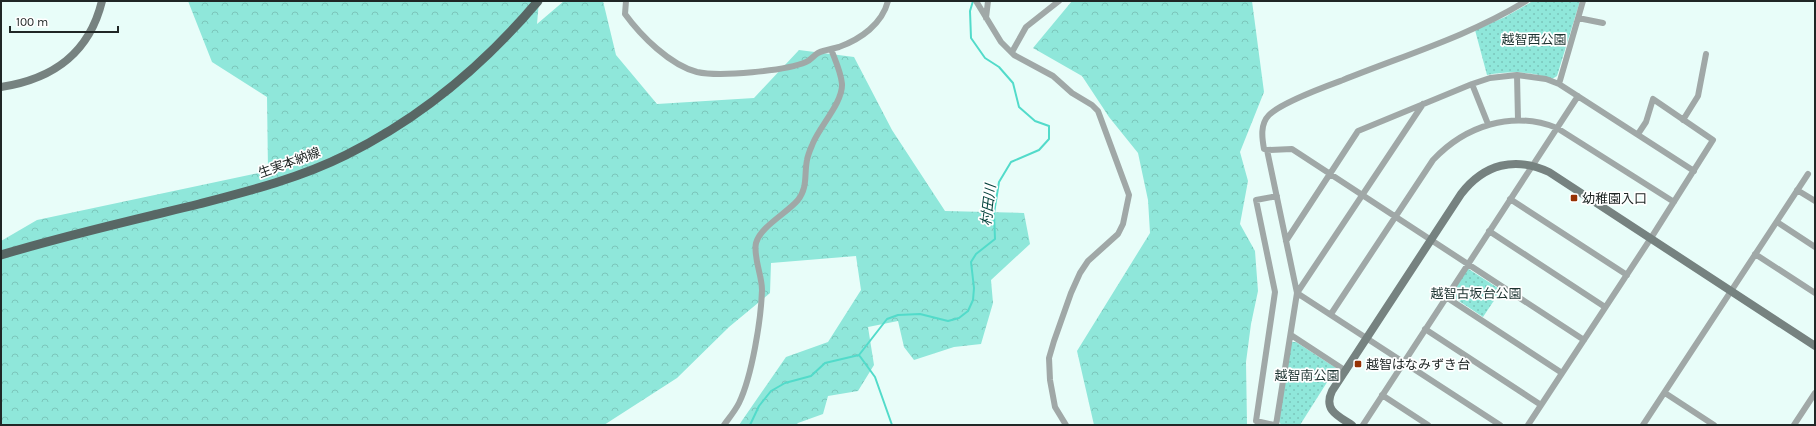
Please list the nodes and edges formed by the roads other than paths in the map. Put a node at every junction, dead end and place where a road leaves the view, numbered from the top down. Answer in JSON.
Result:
{"nodes":[{"id":1,"x":102,"y":1,"type":"edge"},
{"id":2,"x":538,"y":1,"type":"edge"},
{"id":3,"x":626,"y":1,"type":"edge"},
{"id":4,"x":888,"y":1,"type":"edge"},
{"id":5,"x":976,"y":1,"type":"edge"},
{"id":6,"x":988,"y":1,"type":"edge"},
{"id":7,"x":1059,"y":1,"type":"edge"},
{"id":8,"x":1526,"y":1,"type":"edge"},
{"id":9,"x":1584,"y":1,"type":"edge"},
{"id":10,"x":985,"y":16,"type":"junction"},
{"id":11,"x":1578,"y":18,"type":"junction"},
{"id":12,"x":1603,"y":23,"type":"dead end"},
{"id":13,"x":831,"y":49,"type":"junction"},
{"id":14,"x":1012,"y":52,"type":"junction"},
{"id":15,"x":1706,"y":54,"type":"dead end"},
{"id":16,"x":1516,"y":75,"type":"junction"},
{"id":17,"x":1472,"y":84,"type":"junction"},
{"id":18,"x":1559,"y":84,"type":"junction"},
{"id":19,"x":1,"y":87,"type":"edge"},
{"id":20,"x":1578,"y":96,"type":"junction"},
{"id":21,"x":1423,"y":104,"type":"junction"},
{"id":22,"x":1518,"y":120,"type":"junction"},
{"id":23,"x":1683,"y":120,"type":"junction"},
{"id":24,"x":1488,"y":124,"type":"junction"},
{"id":25,"x":1557,"y":128,"type":"junction"},
{"id":26,"x":1638,"y":134,"type":"junction"},
{"id":27,"x":1267,"y":150,"type":"junction"},
{"id":28,"x":1533,"y":165,"type":"junction"},
{"id":29,"x":1694,"y":171,"type":"junction"},
{"id":30,"x":1330,"y":174,"type":"junction"},
{"id":31,"x":1808,"y":174,"type":"dead end"},
{"id":32,"x":1797,"y":190,"type":"junction"},
{"id":33,"x":1363,"y":195,"type":"junction"},
{"id":34,"x":1277,"y":196,"type":"junction"},
{"id":35,"x":1510,"y":199,"type":"junction"},
{"id":36,"x":1815,"y":201,"type":"edge"},
{"id":37,"x":1674,"y":202,"type":"junction"},
{"id":38,"x":1395,"y":216,"type":"junction"},
{"id":39,"x":1777,"y":222,"type":"junction"},
{"id":40,"x":1489,"y":232,"type":"junction"},
{"id":41,"x":1651,"y":238,"type":"junction"},
{"id":42,"x":1431,"y":240,"type":"junction"},
{"id":43,"x":1286,"y":241,"type":"junction"},
{"id":44,"x":1815,"y":247,"type":"edge"},
{"id":45,"x":1755,"y":254,"type":"junction"},
{"id":46,"x":1,"y":255,"type":"edge"},
{"id":47,"x":1468,"y":264,"type":"junction"},
{"id":48,"x":1627,"y":275,"type":"junction"},
{"id":49,"x":1731,"y":291,"type":"junction"},
{"id":50,"x":1297,"y":293,"type":"junction"},
{"id":51,"x":1815,"y":294,"type":"edge"},
{"id":52,"x":1446,"y":297,"type":"junction"},
{"id":53,"x":1605,"y":307,"type":"junction"},
{"id":54,"x":1331,"y":314,"type":"junction"},
{"id":55,"x":1425,"y":329,"type":"junction"},
{"id":56,"x":1291,"y":335,"type":"junction"},
{"id":57,"x":1367,"y":337,"type":"junction"},
{"id":58,"x":1584,"y":340,"type":"junction"},
{"id":59,"x":1815,"y":346,"type":"edge"},
{"id":60,"x":1404,"y":362,"type":"junction"},
{"id":61,"x":1346,"y":370,"type":"junction"},
{"id":62,"x":1562,"y":373,"type":"junction"},
{"id":63,"x":1665,"y":392,"type":"junction"},
{"id":64,"x":1382,"y":395,"type":"junction"},
{"id":65,"x":1814,"y":396,"type":"edge"},
{"id":66,"x":1541,"y":405,"type":"junction"},
{"id":67,"x":724,"y":425,"type":"edge"},
{"id":68,"x":1066,"y":425,"type":"edge"},
{"id":69,"x":1275,"y":425,"type":"edge"},
{"id":70,"x":1352,"y":425,"type":"edge"},
{"id":71,"x":1362,"y":425,"type":"edge"},
{"id":72,"x":1428,"y":425,"type":"edge"},
{"id":73,"x":1500,"y":425,"type":"edge"},
{"id":74,"x":1528,"y":425,"type":"edge"},
{"id":75,"x":1643,"y":425,"type":"edge"},
{"id":76,"x":1714,"y":425,"type":"edge"},
{"id":77,"x":1794,"y":425,"type":"edge"}],
"edges":[{"from":1,"to":19,"type":"street"},
{"from":2,"to":46,"type":"main road","name":"生実本納線"},
{"from":3,"to":13,"type":"street"},
{"from":4,"to":13,"type":"street"},
{"from":5,"to":10,"type":"street"},
{"from":6,"to":10,"type":"street"},
{"from":7,"to":14,"type":"street"},
{"from":8,"to":27,"type":"street"},
{"from":9,"to":11,"type":"street"},
{"from":10,"to":14,"type":"street"},
{"from":11,"to":12,"type":"street"},
{"from":11,"to":18,"type":"street"},
{"from":13,"to":67,"type":"street"},
{"from":14,"to":68,"type":"street"},
{"from":15,"to":23,"type":"street"},
{"from":16,"to":17,"type":"street"},
{"from":16,"to":18,"type":"street"},
{"from":16,"to":22,"type":"street"},
{"from":17,"to":21,"type":"street"},
{"from":17,"to":24,"type":"street"},
{"from":18,"to":20,"type":"street"},
{"from":20,"to":25,"type":"street"},
{"from":20,"to":26,"type":"street"},
{"from":21,"to":30,"type":"street"},
{"from":21,"to":33,"type":"street"},
{"from":22,"to":24,"type":"street"},
{"from":22,"to":25,"type":"street"},
{"from":23,"to":26,"type":"street"},
{"from":23,"to":29,"type":"street"},
{"from":24,"to":38,"type":"street"},
{"from":25,"to":28,"type":"street"},
{"from":25,"to":37,"type":"street"},
{"from":26,"to":29,"type":"street"},
{"from":27,"to":30,"type":"street"},
{"from":27,"to":34,"type":"street"},
{"from":28,"to":35,"type":"street"},
{"from":28,"to":41,"type":"street"},
{"from":28,"to":42,"type":"street"},
{"from":29,"to":37,"type":"street"},
{"from":30,"to":33,"type":"street"},
{"from":30,"to":43,"type":"street"},
{"from":31,"to":32,"type":"street"},
{"from":32,"to":36,"type":"street"},
{"from":32,"to":39,"type":"street"},
{"from":33,"to":38,"type":"street"},
{"from":33,"to":50,"type":"street"},
{"from":34,"to":43,"type":"street"},
{"from":34,"to":69,"type":"street"},
{"from":35,"to":40,"type":"street"},
{"from":35,"to":48,"type":"street"},
{"from":37,"to":41,"type":"street"},
{"from":38,"to":42,"type":"street"},
{"from":38,"to":54,"type":"street"},
{"from":39,"to":44,"type":"street"},
{"from":39,"to":45,"type":"street"},
{"from":40,"to":47,"type":"street"},
{"from":40,"to":53,"type":"street"},
{"from":41,"to":48,"type":"street"},
{"from":41,"to":49,"type":"street"},
{"from":42,"to":47,"type":"street"},
{"from":42,"to":57,"type":"street"},
{"from":43,"to":50,"type":"street"},
{"from":45,"to":49,"type":"street"},
{"from":45,"to":51,"type":"street"},
{"from":47,"to":52,"type":"street"},
{"from":47,"to":58,"type":"street"},
{"from":48,"to":53,"type":"street"},
{"from":49,"to":59,"type":"street"},
{"from":49,"to":63,"type":"street"},
{"from":50,"to":54,"type":"street"},
{"from":50,"to":56,"type":"street"},
{"from":52,"to":55,"type":"street"},
{"from":52,"to":62,"type":"street"},
{"from":53,"to":58,"type":"street"},
{"from":54,"to":57,"type":"street"},
{"from":55,"to":60,"type":"street"},
{"from":55,"to":66,"type":"street"},
{"from":56,"to":61,"type":"street"},
{"from":56,"to":69,"type":"street"},
{"from":57,"to":60,"type":"street"},
{"from":57,"to":61,"type":"street"},
{"from":58,"to":62,"type":"street"},
{"from":60,"to":64,"type":"street"},
{"from":60,"to":73,"type":"street"},
{"from":61,"to":70,"type":"street"},
{"from":62,"to":66,"type":"street"},
{"from":63,"to":75,"type":"street"},
{"from":63,"to":76,"type":"street"},
{"from":64,"to":71,"type":"street"},
{"from":64,"to":72,"type":"street"},
{"from":65,"to":77,"type":"street"},
{"from":66,"to":74,"type":"street"}]}
